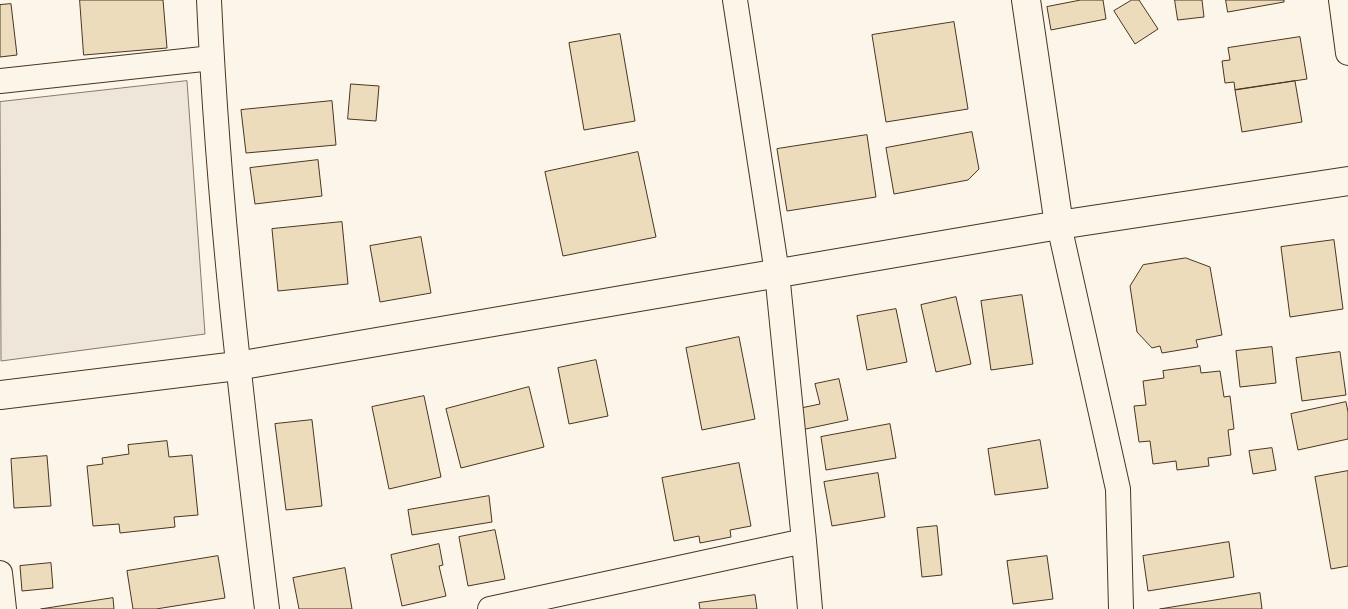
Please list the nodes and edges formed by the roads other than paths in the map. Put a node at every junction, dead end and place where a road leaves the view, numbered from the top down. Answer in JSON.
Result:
{"nodes":[{"id":1,"x":209,"y":0,"type":"edge"},
{"id":2,"x":735,"y":0,"type":"edge"},
{"id":3,"x":1026,"y":0,"type":"edge"},
{"id":4,"x":1341,"y":0,"type":"edge"},
{"id":5,"x":1348,"y":53,"type":"edge"},
{"id":6,"x":212,"y":58,"type":"junction"},
{"id":7,"x":0,"y":81,"type":"edge"},
{"id":8,"x":1348,"y":180,"type":"edge"},
{"id":9,"x":1059,"y":224,"type":"junction"},
{"id":10,"x":777,"y":273,"type":"junction"},
{"id":11,"x":237,"y":366,"type":"junction"},
{"id":12,"x":0,"y":395,"type":"edge"},
{"id":13,"x":804,"y":541,"type":"junction"},
{"id":14,"x":0,"y":573,"type":"edge"},
{"id":15,"x":4,"y":609,"type":"edge"},
{"id":16,"x":267,"y":609,"type":"edge"},
{"id":17,"x":490,"y":609,"type":"edge"},
{"id":18,"x":810,"y":609,"type":"edge"},
{"id":19,"x":1121,"y":609,"type":"edge"}],
"edges":[{"from":1,"to":6,"type":"street"},
{"from":2,"to":10,"type":"street"},
{"from":3,"to":9,"type":"street"},
{"from":4,"to":5,"type":"street"},
{"from":6,"to":7,"type":"street"},
{"from":6,"to":11,"type":"street"},
{"from":8,"to":9,"type":"street"},
{"from":9,"to":10,"type":"street"},
{"from":9,"to":19,"type":"street"},
{"from":10,"to":11,"type":"street"},
{"from":10,"to":13,"type":"street"},
{"from":11,"to":12,"type":"street"},
{"from":11,"to":16,"type":"street"},
{"from":13,"to":17,"type":"street"},
{"from":13,"to":18,"type":"street"},
{"from":14,"to":15,"type":"street"}]}
